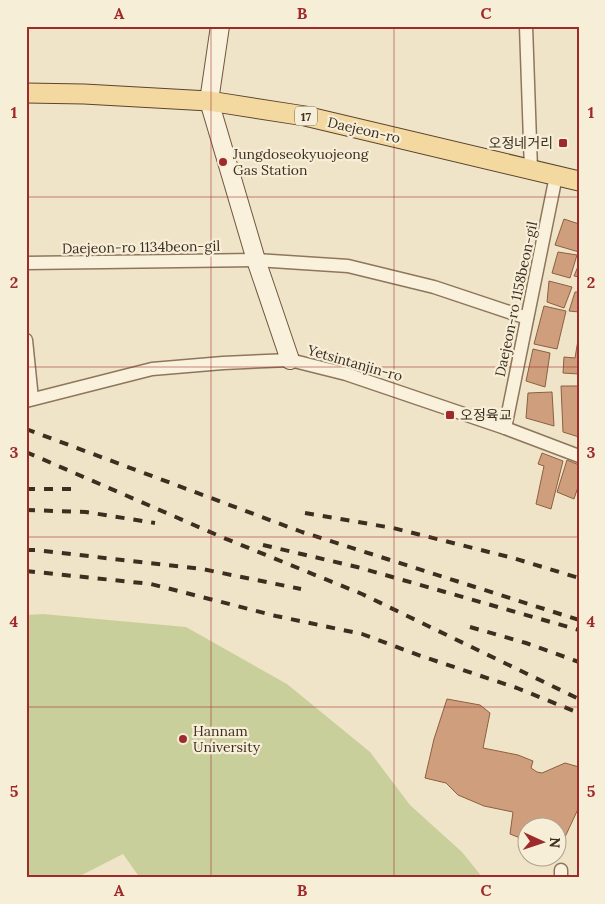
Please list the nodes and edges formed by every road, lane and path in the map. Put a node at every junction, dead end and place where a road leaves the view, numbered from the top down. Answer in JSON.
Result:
{"nodes":[{"id":1,"x":220,"y":26,"type":"edge"},
{"id":2,"x":526,"y":26,"type":"edge"},
{"id":3,"x":26,"y":93,"type":"edge"},
{"id":4,"x":209,"y":101,"type":"junction"},
{"id":5,"x":531,"y":170,"type":"junction"},
{"id":6,"x":556,"y":176,"type":"junction"},
{"id":7,"x":579,"y":181,"type":"edge"},
{"id":8,"x":256,"y":260,"type":"junction"},
{"id":9,"x":26,"y":263,"type":"edge"},
{"id":10,"x":527,"y":318,"type":"junction"},
{"id":11,"x":26,"y":340,"type":"edge"},
{"id":12,"x":290,"y":360,"type":"junction"},
{"id":13,"x":28,"y":399,"type":"edge"},
{"id":14,"x":505,"y":428,"type":"junction"},
{"id":15,"x":579,"y":456,"type":"edge"}],
"edges":[{"from":1,"to":4,"type":"street"},
{"from":2,"to":5,"type":"street"},
{"from":3,"to":4,"type":"main road","name":"Daejeon-ro","number":"17"},
{"from":4,"to":5,"type":"main road","name":"Daejeon-ro","number":"17"},
{"from":4,"to":8,"type":"street"},
{"from":5,"to":6,"type":"main road","name":"Daejeon-ro","number":"17"},
{"from":6,"to":7,"type":"main road","name":"Daejeon-ro","number":"17"},
{"from":6,"to":10,"type":"street","name":"Daejeon-ro 1158beon-gil"},
{"from":8,"to":9,"type":"street","name":"Daejeon-ro 1134beon-gil"},
{"from":8,"to":10,"type":"street","name":"Daejeon-ro 1134beon-gil"},
{"from":8,"to":12,"type":"street"},
{"from":10,"to":14,"type":"street","name":"Daejeon-ro 1158beon-gil"},
{"from":11,"to":13,"type":"street"},
{"from":12,"to":13,"type":"street","name":"Yetsintanjin-ro"},
{"from":12,"to":14,"type":"street","name":"Yetsintanjin-ro"},
{"from":14,"to":15,"type":"street","name":"Yetsintanjin-ro"}]}
